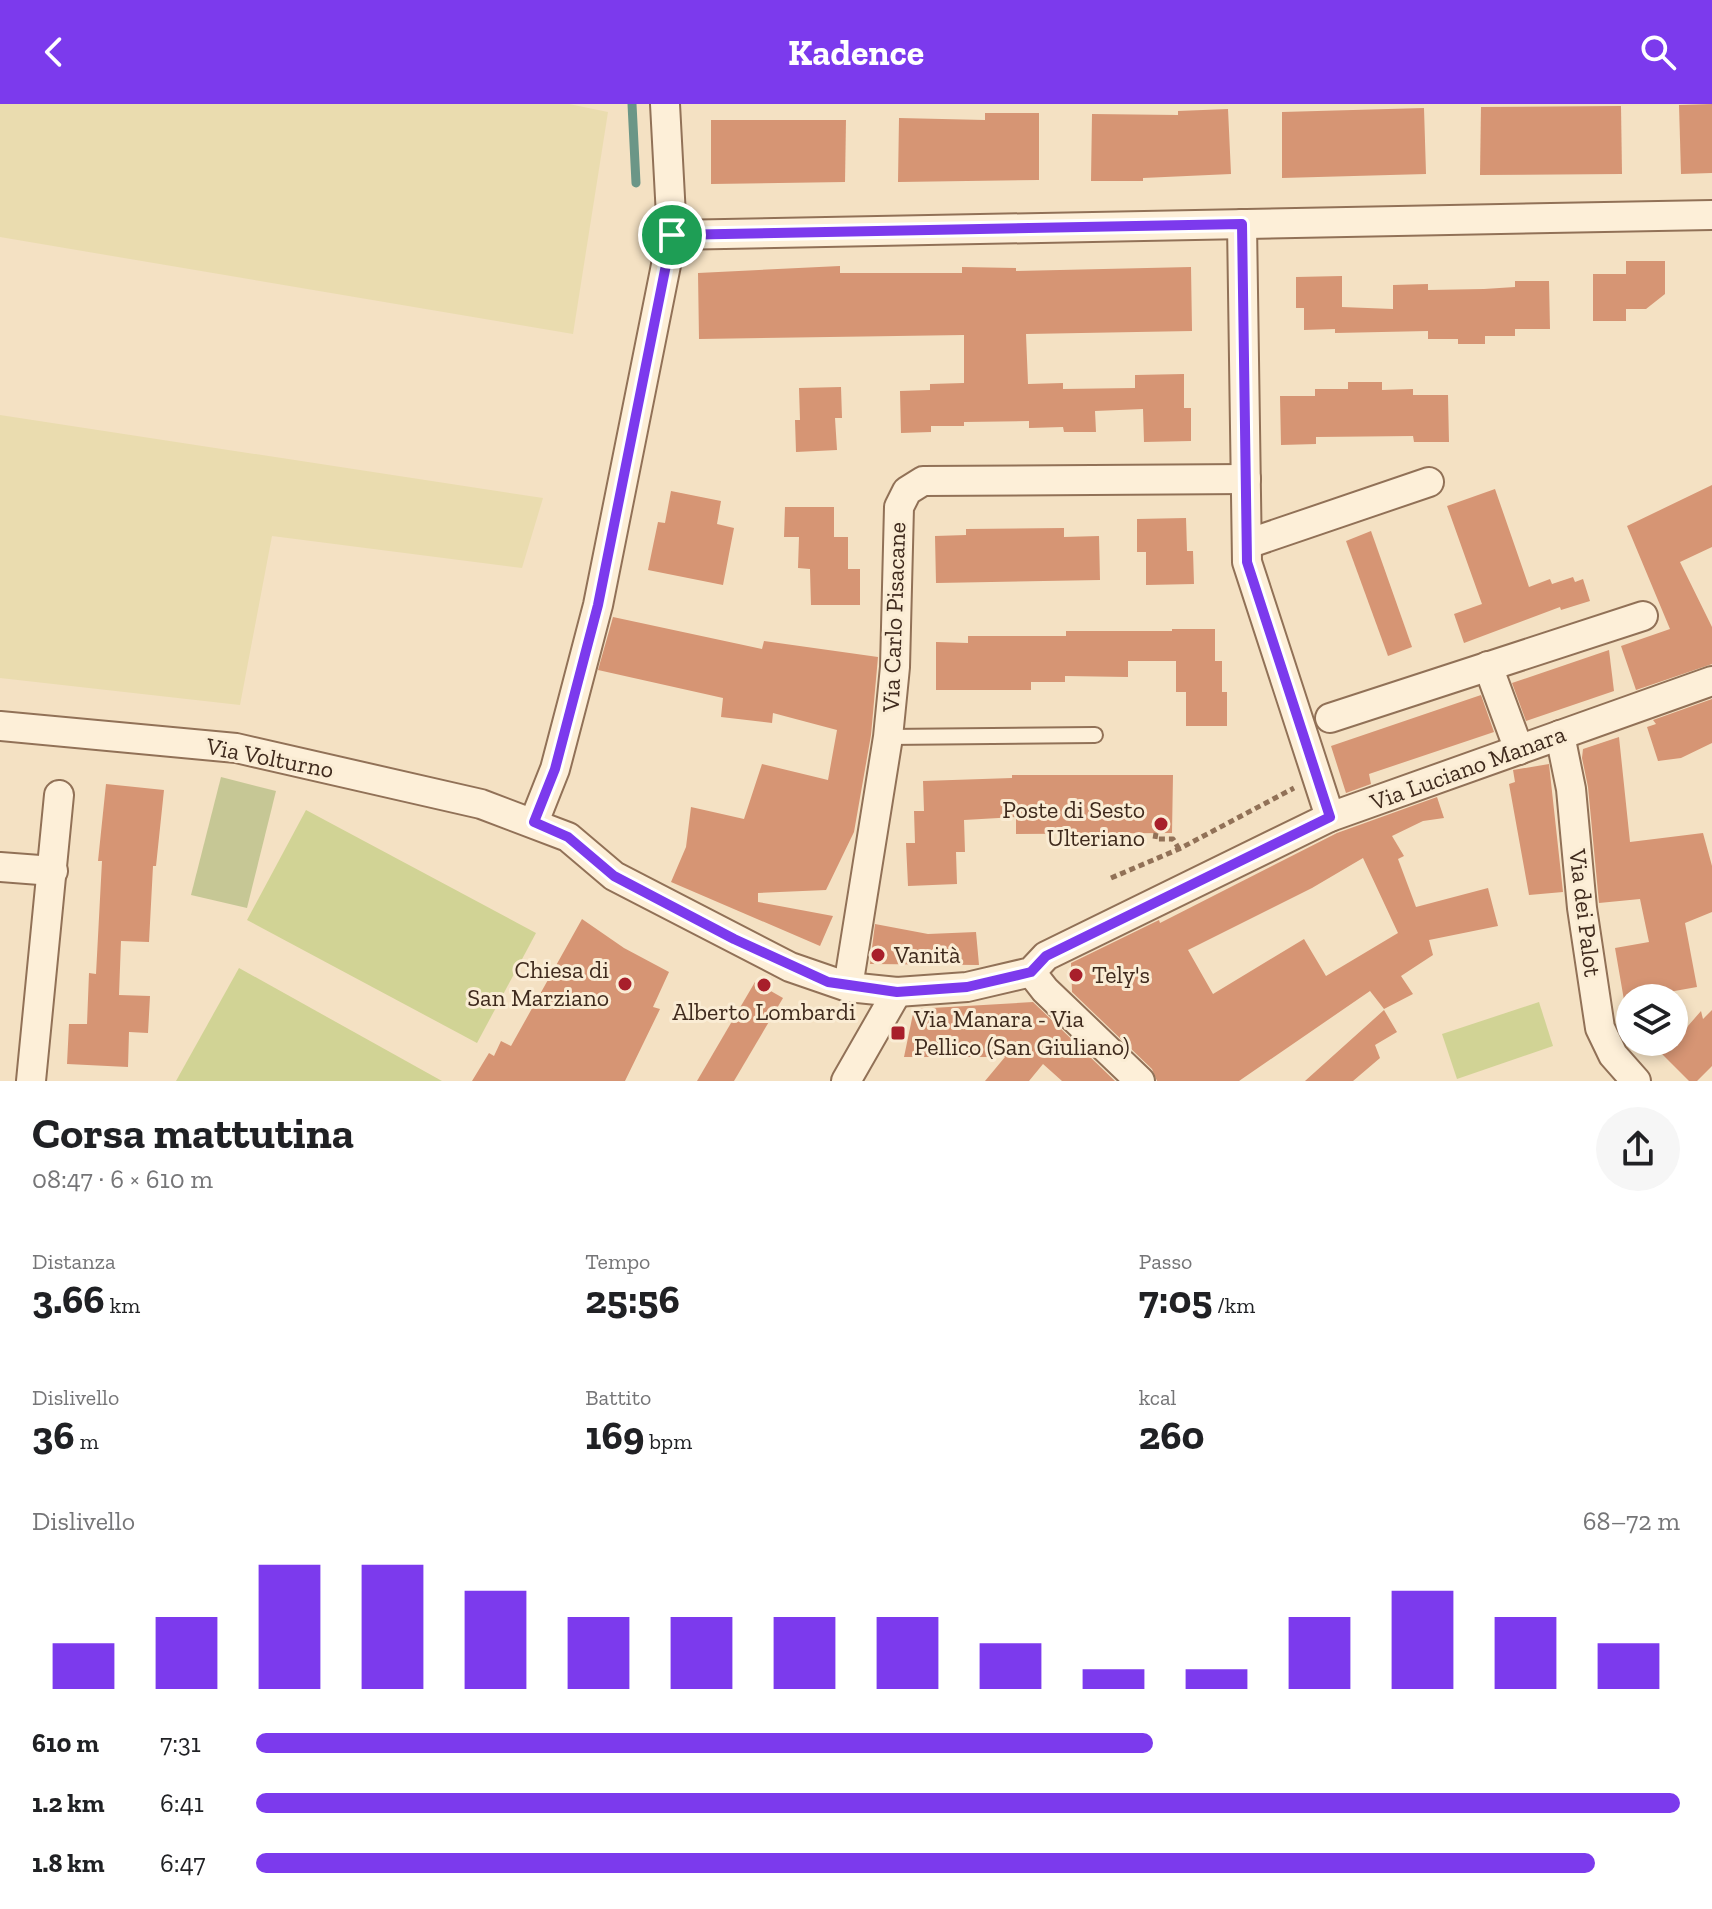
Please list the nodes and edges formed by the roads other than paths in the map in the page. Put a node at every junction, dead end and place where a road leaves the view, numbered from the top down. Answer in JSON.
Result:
{"nodes":[{"id":1,"x":665,"y":104,"type":"edge"},
{"id":2,"x":1712,"y":215,"type":"edge"},
{"id":3,"x":1242,"y":224,"type":"junction"},
{"id":4,"x":672,"y":235,"type":"junction"},
{"id":5,"x":1246,"y":479,"type":"junction"},
{"id":6,"x":1429,"y":482,"type":"dead end"},
{"id":7,"x":1247,"y":544,"type":"junction"},
{"id":8,"x":1643,"y":616,"type":"dead end"},
{"id":9,"x":1488,"y":666,"type":"junction"},
{"id":10,"x":1712,"y":681,"type":"edge"},
{"id":11,"x":1330,"y":718,"type":"dead end"},
{"id":12,"x":0,"y":726,"type":"edge"},
{"id":13,"x":1095,"y":735,"type":"dead end"},
{"id":14,"x":1560,"y":735,"type":"junction"},
{"id":15,"x":888,"y":737,"type":"junction"},
{"id":16,"x":1519,"y":750,"type":"junction"},
{"id":17,"x":59,"y":795,"type":"dead end"},
{"id":18,"x":1330,"y":817,"type":"junction"},
{"id":19,"x":534,"y":822,"type":"junction"},
{"id":20,"x":0,"y":867,"type":"edge"},
{"id":21,"x":53,"y":871,"type":"junction"},
{"id":22,"x":1031,"y":972,"type":"junction"},
{"id":23,"x":848,"y":987,"type":"junction"},
{"id":24,"x":897,"y":992,"type":"junction"},
{"id":25,"x":1634,"y":1080,"type":"edge"},
{"id":26,"x":31,"y":1081,"type":"edge"},
{"id":27,"x":846,"y":1081,"type":"edge"},
{"id":28,"x":1140,"y":1081,"type":"edge"}],
"edges":[{"from":1,"to":4,"type":"street"},
{"from":2,"to":3,"type":"street"},
{"from":3,"to":4,"type":"street"},
{"from":3,"to":5,"type":"street"},
{"from":4,"to":19,"type":"street"},
{"from":5,"to":7,"type":"street"},
{"from":5,"to":15,"type":"street","name":"Via Carlo Pisacane"},
{"from":6,"to":7,"type":"street"},
{"from":7,"to":18,"type":"street"},
{"from":8,"to":9,"type":"street"},
{"from":9,"to":11,"type":"street"},
{"from":9,"to":16,"type":"street"},
{"from":10,"to":14,"type":"street","name":"Via Luciano Manara"},
{"from":12,"to":19,"type":"street","name":"Via Volturno"},
{"from":13,"to":15,"type":"lane"},
{"from":14,"to":16,"type":"street","name":"Via Luciano Manara"},
{"from":14,"to":25,"type":"street","name":"Via dei Palot"},
{"from":15,"to":23,"type":"street","name":"Via Carlo Pisacane"},
{"from":16,"to":18,"type":"street","name":"Via Luciano Manara"},
{"from":17,"to":21,"type":"street"},
{"from":18,"to":22,"type":"street","name":"Via Luciano Manara"},
{"from":19,"to":23,"type":"street","name":"Via Luciano Manara"},
{"from":20,"to":21,"type":"street"},
{"from":21,"to":26,"type":"street"},
{"from":22,"to":24,"type":"street","name":"Via Luciano Manara"},
{"from":22,"to":28,"type":"street"},
{"from":23,"to":24,"type":"street","name":"Via Luciano Manara"},
{"from":24,"to":27,"type":"street"}]}
